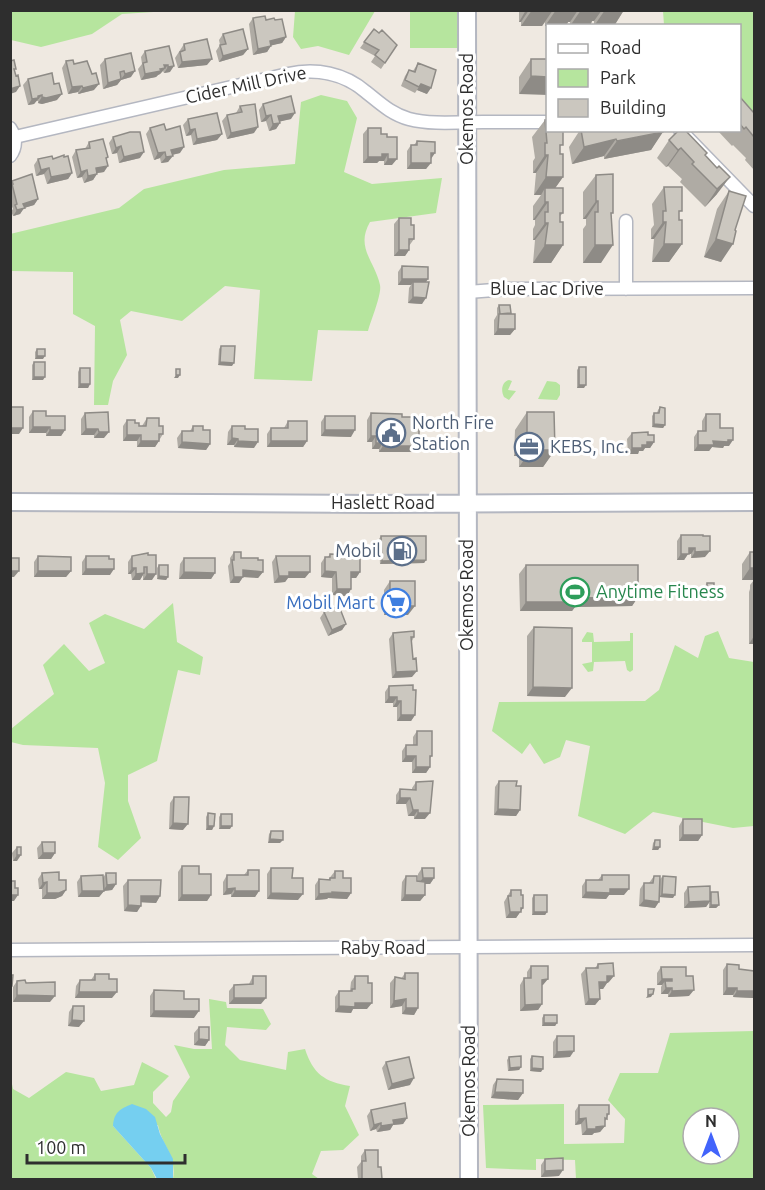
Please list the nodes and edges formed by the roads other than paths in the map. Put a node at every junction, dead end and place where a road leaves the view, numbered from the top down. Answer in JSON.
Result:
{"nodes":[{"id":1,"x":467,"y":10,"type":"edge"},
{"id":2,"x":468,"y":122,"type":"junction"},
{"id":3,"x":546,"y":122,"type":"edge"},
{"id":4,"x":682,"y":132,"type":"edge"},
{"id":5,"x":13,"y":133,"type":"edge"},
{"id":6,"x":10,"y":156,"type":"edge"},
{"id":7,"x":754,"y":206,"type":"edge"},
{"id":8,"x":626,"y":221,"type":"dead end"},
{"id":9,"x":754,"y":288,"type":"edge"},
{"id":10,"x":626,"y":289,"type":"junction"},
{"id":11,"x":468,"y":292,"type":"junction"},
{"id":12,"x":10,"y":502,"type":"edge"},
{"id":13,"x":754,"y":502,"type":"edge"},
{"id":14,"x":467,"y":504,"type":"junction"},
{"id":15,"x":754,"y":945,"type":"edge"},
{"id":16,"x":468,"y":947,"type":"junction"},
{"id":17,"x":10,"y":950,"type":"edge"},
{"id":18,"x":469,"y":1179,"type":"edge"}],
"edges":[{"from":1,"to":2,"type":"street","name":"Okemos Road"},
{"from":2,"to":3,"type":"street","name":"Cider Mill Drive"},
{"from":2,"to":5,"type":"street","name":"Cider Mill Drive"},
{"from":2,"to":11,"type":"street","name":"Okemos Road"},
{"from":4,"to":7,"type":"street"},
{"from":5,"to":6,"type":"street","name":"Cider Mill Drive"},
{"from":8,"to":10,"type":"street","name":"Blue Lac Drive"},
{"from":9,"to":10,"type":"street","name":"Blue Lac Drive"},
{"from":10,"to":11,"type":"street","name":"Blue Lac Drive"},
{"from":11,"to":14,"type":"street","name":"Okemos Road"},
{"from":12,"to":14,"type":"street","name":"Haslett Road"},
{"from":13,"to":14,"type":"street","name":"Haslett Road"},
{"from":14,"to":16,"type":"street","name":"Okemos Road"},
{"from":15,"to":16,"type":"street","name":"Raby Road"},
{"from":16,"to":17,"type":"street","name":"Raby Road"},
{"from":16,"to":18,"type":"street","name":"Okemos Road"}]}
